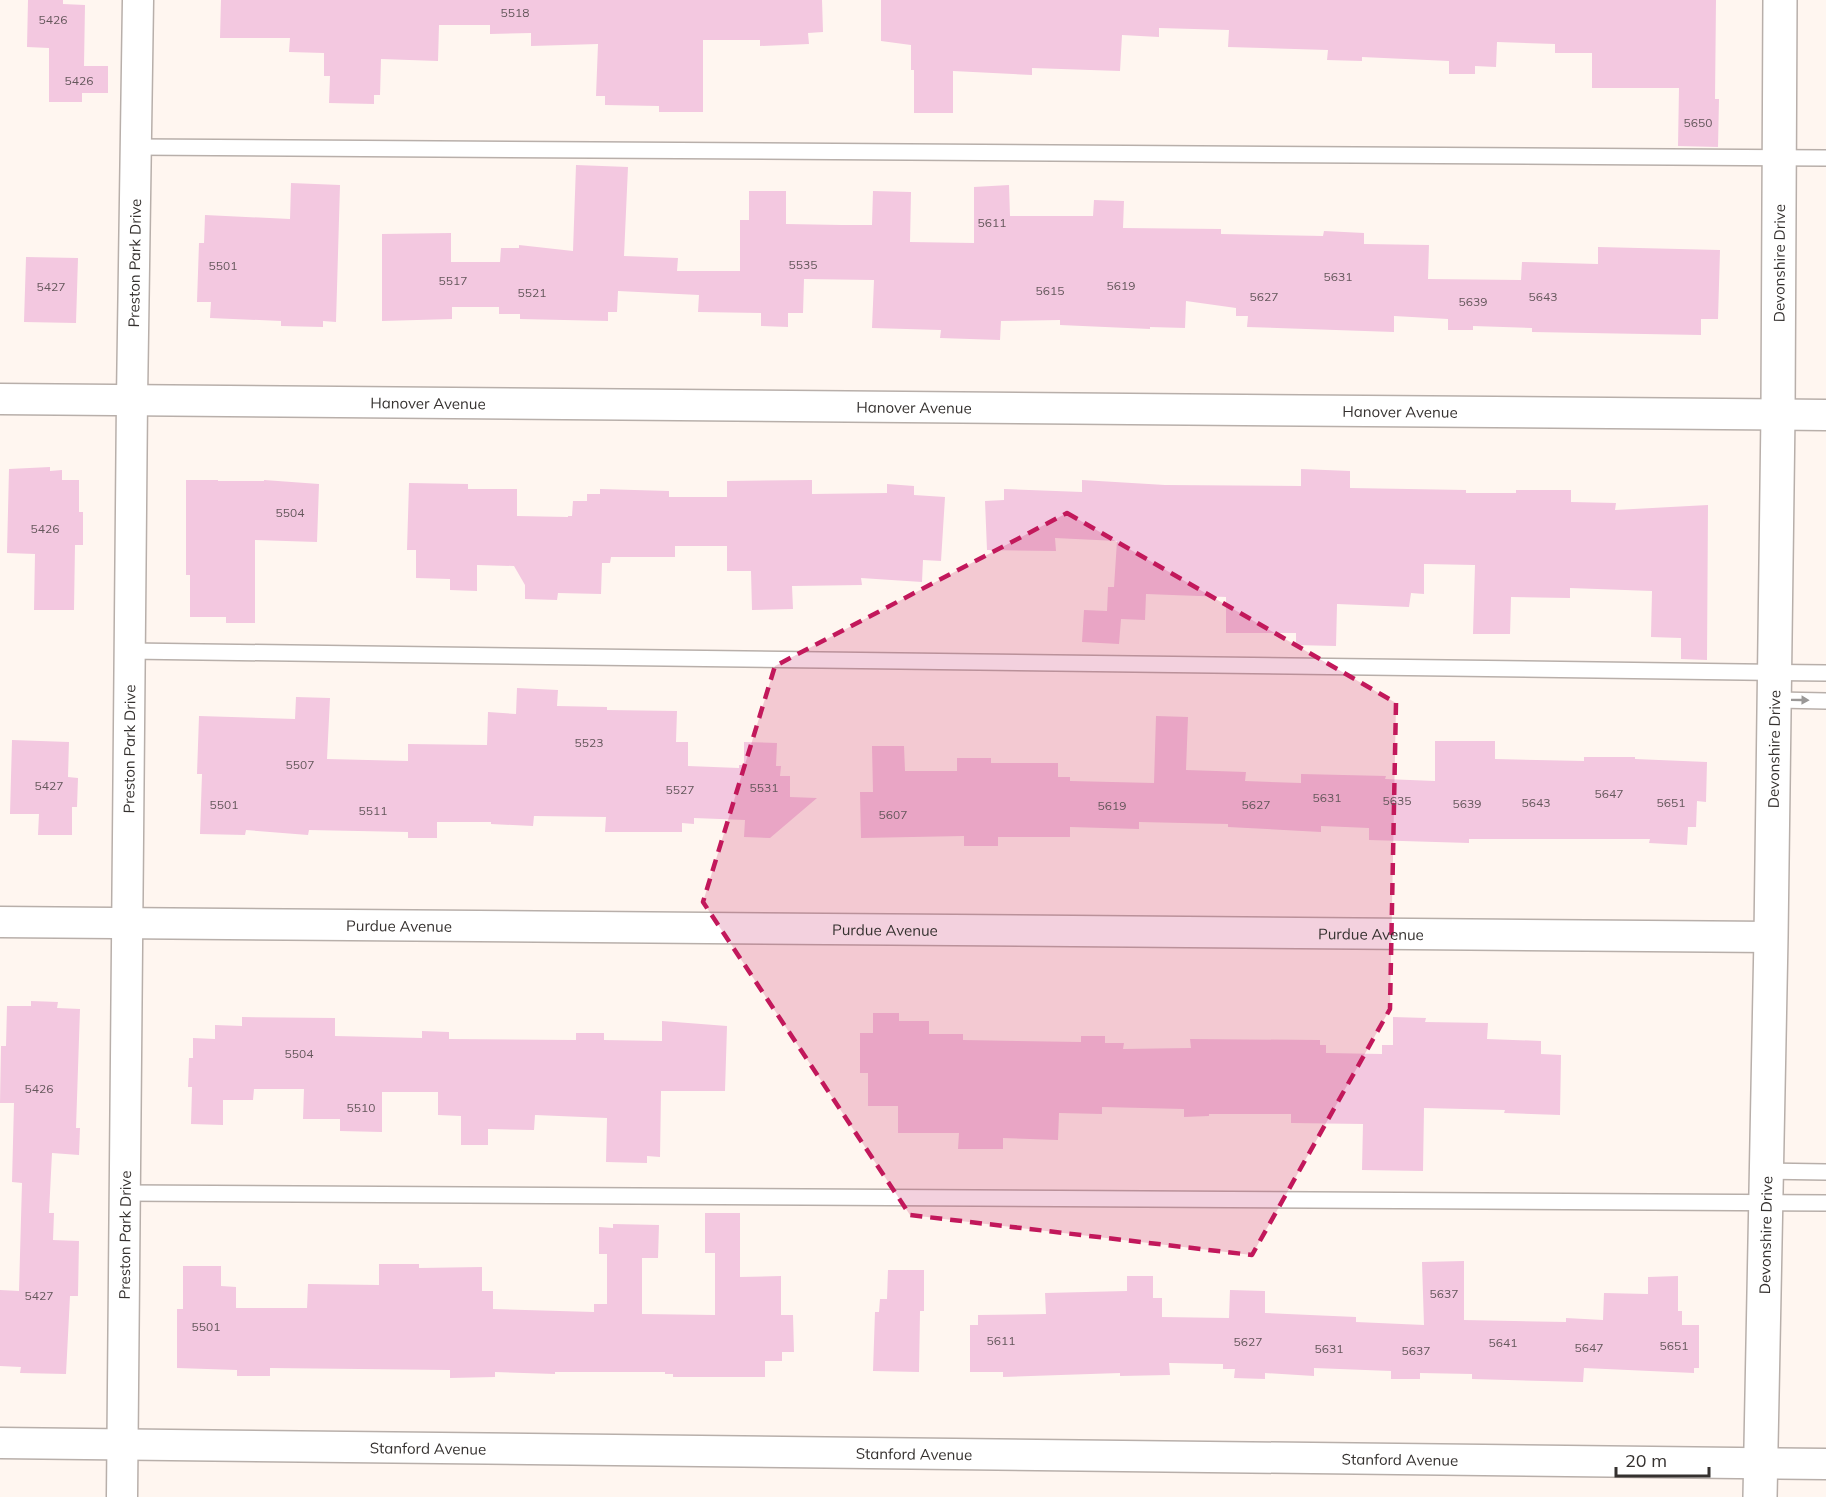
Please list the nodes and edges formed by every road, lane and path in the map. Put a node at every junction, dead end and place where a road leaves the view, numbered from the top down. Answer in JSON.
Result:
{"nodes":[{"id":1,"x":138,"y":0,"type":"edge"},
{"id":2,"x":1780,"y":0,"type":"edge"},
{"id":3,"x":136,"y":147,"type":"junction"},
{"id":4,"x":1779,"y":157,"type":"junction"},
{"id":5,"x":1826,"y":158,"type":"edge"},
{"id":6,"x":0,"y":399,"type":"edge"},
{"id":7,"x":132,"y":399,"type":"junction"},
{"id":8,"x":1778,"y":414,"type":"junction"},
{"id":9,"x":1826,"y":415,"type":"edge"},
{"id":10,"x":130,"y":651,"type":"junction"},
{"id":11,"x":1826,"y":673,"type":"edge"},
{"id":12,"x":1773,"y":686,"type":"junction"},
{"id":13,"x":1826,"y":701,"type":"edge"},
{"id":14,"x":0,"y":922,"type":"edge"},
{"id":15,"x":126,"y":923,"type":"junction"},
{"id":16,"x":1771,"y":937,"type":"junction"},
{"id":17,"x":1826,"y":1172,"type":"edge"},
{"id":18,"x":1766,"y":1187,"type":"junction"},
{"id":19,"x":125,"y":1192,"type":"junction"},
{"id":20,"x":1826,"y":1203,"type":"edge"},
{"id":21,"x":0,"y":1443,"type":"edge"},
{"id":22,"x":122,"y":1445,"type":"junction"},
{"id":23,"x":1760,"y":1463,"type":"junction"},
{"id":24,"x":1826,"y":1464,"type":"edge"},
{"id":25,"x":122,"y":1497,"type":"edge"},
{"id":26,"x":1760,"y":1497,"type":"edge"}],
"edges":[{"from":1,"to":3,"type":"street","name":"Preston Park Drive"},
{"from":2,"to":4,"type":"street","name":"Devonshire Drive"},
{"from":3,"to":4,"type":"lane"},
{"from":3,"to":7,"type":"street","name":"Preston Park Drive"},
{"from":4,"to":5,"type":"lane"},
{"from":4,"to":8,"type":"street","name":"Devonshire Drive"},
{"from":6,"to":7,"type":"street","name":"Hanover Avenue"},
{"from":7,"to":8,"type":"street","name":"Hanover Avenue"},
{"from":7,"to":10,"type":"street","name":"Preston Park Drive"},
{"from":8,"to":9,"type":"street","name":"Hanover Avenue"},
{"from":8,"to":12,"type":"street","name":"Devonshire Drive"},
{"from":10,"to":12,"type":"lane"},
{"from":10,"to":15,"type":"street","name":"Preston Park Drive"},
{"from":11,"to":12,"type":"lane"},
{"from":12,"to":13,"type":"lane","one_way":true},
{"from":12,"to":16,"type":"street","name":"Devonshire Drive"},
{"from":14,"to":15,"type":"street","name":"Purdue Avenue"},
{"from":15,"to":16,"type":"street","name":"Purdue Avenue"},
{"from":15,"to":19,"type":"street","name":"Preston Park Drive"},
{"from":16,"to":18,"type":"street","name":"Devonshire Drive"},
{"from":17,"to":18,"type":"lane"},
{"from":18,"to":19,"type":"lane"},
{"from":18,"to":20,"type":"lane"},
{"from":18,"to":23,"type":"street","name":"Devonshire Drive"},
{"from":19,"to":22,"type":"street","name":"Preston Park Drive"},
{"from":21,"to":22,"type":"street","name":"Stanford Avenue"},
{"from":22,"to":23,"type":"street","name":"Stanford Avenue"},
{"from":22,"to":25,"type":"street","name":"Preston Park Drive"},
{"from":23,"to":24,"type":"street","name":"Stanford Avenue"},
{"from":23,"to":26,"type":"street","name":"Devonshire Drive"}]}
